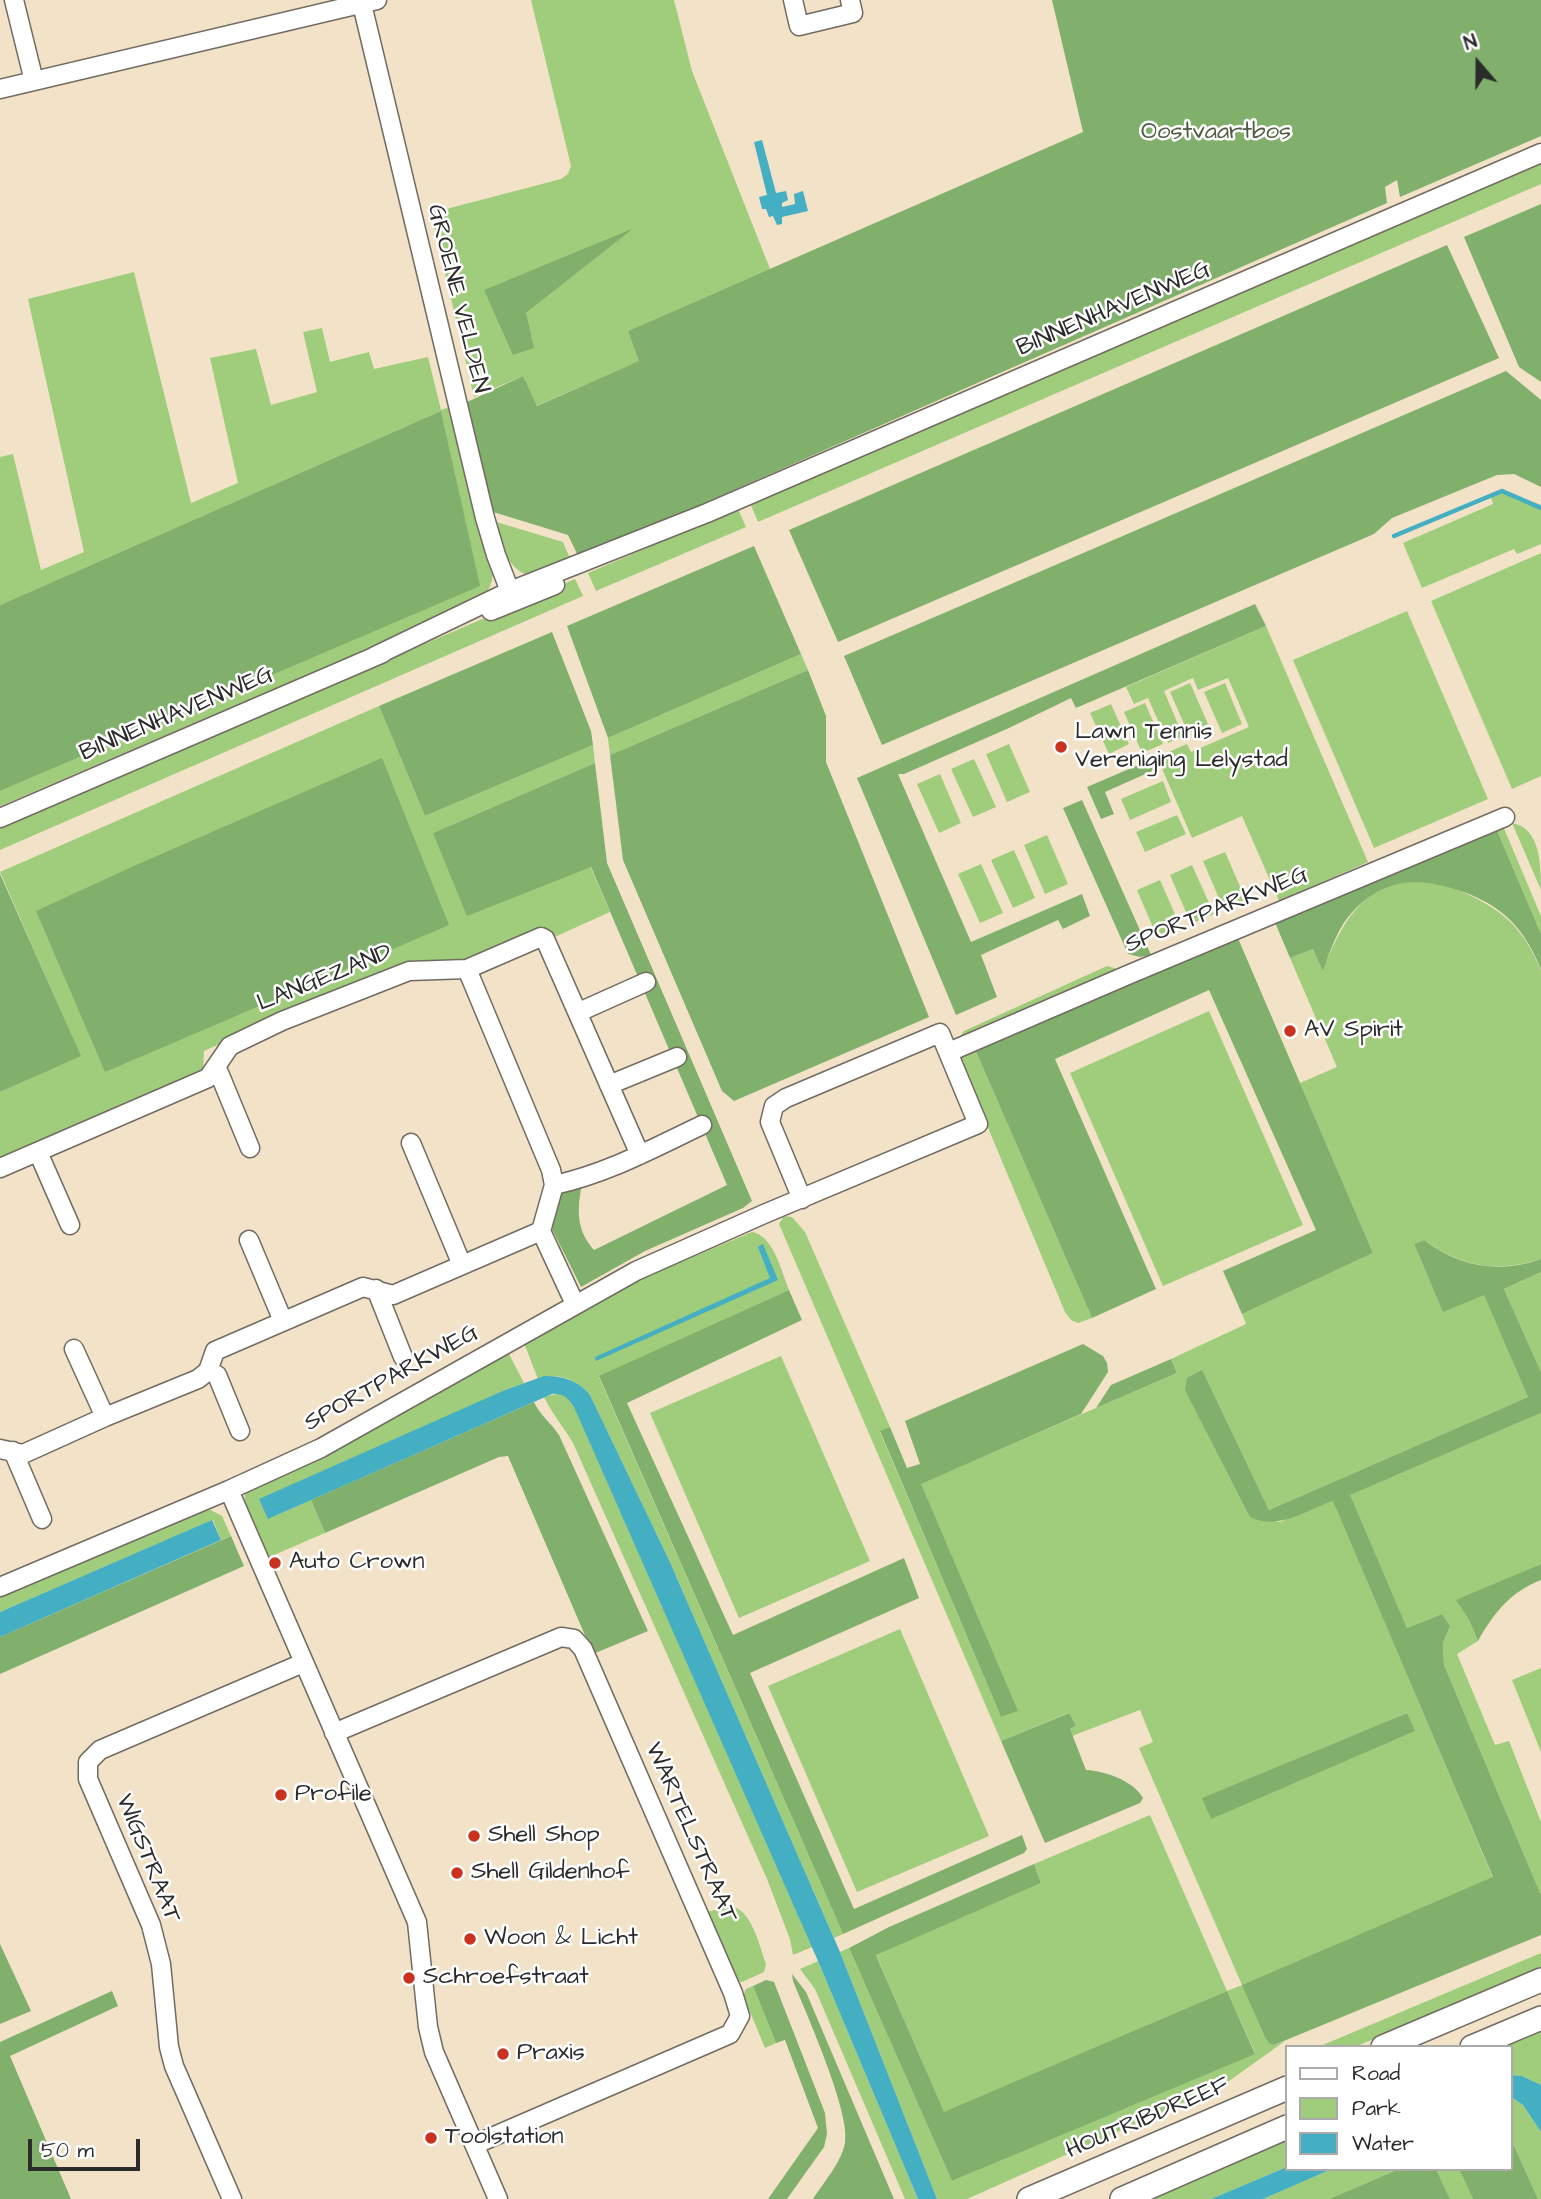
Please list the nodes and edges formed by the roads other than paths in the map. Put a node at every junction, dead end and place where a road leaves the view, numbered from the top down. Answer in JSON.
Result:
{"nodes":[{"id":1,"x":14,"y":0,"type":"edge"},
{"id":2,"x":793,"y":0,"type":"edge"},
{"id":3,"x":850,"y":0,"type":"edge"},
{"id":4,"x":366,"y":1,"type":"edge"},
{"id":5,"x":34,"y":81,"type":"junction"},
{"id":6,"x":0,"y":89,"type":"edge"},
{"id":7,"x":1541,"y":153,"type":"edge"},
{"id":8,"x":512,"y":596,"type":"junction"},
{"id":9,"x":1505,"y":817,"type":"dead end"},
{"id":10,"x":0,"y":818,"type":"edge"},
{"id":11,"x":467,"y":969,"type":"junction"},
{"id":12,"x":646,"y":982,"type":"dead end"},
{"id":13,"x":579,"y":1012,"type":"junction"},
{"id":14,"x":949,"y":1052,"type":"junction"},
{"id":15,"x":677,"y":1057,"type":"dead end"},
{"id":16,"x":217,"y":1068,"type":"junction"},
{"id":17,"x":609,"y":1085,"type":"junction"},
{"id":18,"x":702,"y":1125,"type":"dead end"},
{"id":19,"x":411,"y":1143,"type":"dead end"},
{"id":20,"x":250,"y":1148,"type":"dead end"},
{"id":21,"x":38,"y":1152,"type":"junction"},
{"id":22,"x":640,"y":1155,"type":"junction"},
{"id":23,"x":0,"y":1168,"type":"edge"},
{"id":24,"x":554,"y":1185,"type":"junction"},
{"id":25,"x":802,"y":1199,"type":"junction"},
{"id":26,"x":70,"y":1225,"type":"dead end"},
{"id":27,"x":541,"y":1231,"type":"junction"},
{"id":28,"x":249,"y":1240,"type":"dead end"},
{"id":29,"x":462,"y":1265,"type":"junction"},
{"id":30,"x":376,"y":1289,"type":"junction"},
{"id":31,"x":575,"y":1304,"type":"junction"},
{"id":32,"x":283,"y":1321,"type":"junction"},
{"id":33,"x":74,"y":1349,"type":"dead end"},
{"id":34,"x":403,"y":1357,"type":"dead end"},
{"id":35,"x":208,"y":1371,"type":"junction"},
{"id":36,"x":105,"y":1416,"type":"junction"},
{"id":37,"x":240,"y":1431,"type":"dead end"},
{"id":38,"x":6,"y":1450,"type":"edge"},
{"id":39,"x":229,"y":1490,"type":"junction"},
{"id":40,"x":42,"y":1520,"type":"dead end"},
{"id":41,"x":0,"y":1587,"type":"edge"},
{"id":42,"x":303,"y":1663,"type":"junction"},
{"id":43,"x":334,"y":1733,"type":"junction"},
{"id":44,"x":1541,"y":1980,"type":"edge"},
{"id":45,"x":1541,"y":2018,"type":"edge"},
{"id":46,"x":1388,"y":2045,"type":"edge"},
{"id":47,"x":1477,"y":2045,"type":"edge"},
{"id":48,"x":1286,"y":2088,"type":"edge"},
{"id":49,"x":1286,"y":2127,"type":"edge"},
{"id":50,"x":476,"y":2144,"type":"junction"},
{"id":51,"x":232,"y":2199,"type":"edge"},
{"id":52,"x":498,"y":2199,"type":"edge"},
{"id":53,"x":1029,"y":2199,"type":"edge"},
{"id":54,"x":1122,"y":2199,"type":"edge"}],
"edges":[{"from":1,"to":5,"type":"street"},
{"from":2,"to":3,"type":"street"},
{"from":4,"to":5,"type":"street","name":"GROENE VELDEN"},
{"from":4,"to":8,"type":"street","name":"GROENE VELDEN"},
{"from":5,"to":6,"type":"street","name":"GROENE VELDEN"},
{"from":7,"to":8,"type":"street","name":"BINNENHAVENWEG"},
{"from":8,"to":10,"type":"street","name":"BINNENHAVENWEG"},
{"from":9,"to":14,"type":"street","name":"SPORTPARKWEG"},
{"from":11,"to":13,"type":"street","name":"LANGEZAND"},
{"from":11,"to":16,"type":"street","name":"LANGEZAND"},
{"from":11,"to":24,"type":"street"},
{"from":12,"to":13,"type":"street"},
{"from":13,"to":17,"type":"street","name":"LANGEZAND"},
{"from":14,"to":25,"type":"street","name":"SPORTPARKWEG"},
{"from":14,"to":25,"type":"street"},
{"from":15,"to":17,"type":"street"},
{"from":16,"to":20,"type":"street"},
{"from":16,"to":21,"type":"street","name":"LANGEZAND"},
{"from":17,"to":22,"type":"street","name":"LANGEZAND"},
{"from":18,"to":22,"type":"street"},
{"from":19,"to":29,"type":"street"},
{"from":21,"to":23,"type":"street","name":"LANGEZAND"},
{"from":21,"to":26,"type":"street"},
{"from":22,"to":24,"type":"street"},
{"from":24,"to":27,"type":"street"},
{"from":25,"to":31,"type":"street","name":"SPORTPARKWEG"},
{"from":27,"to":29,"type":"street"},
{"from":27,"to":31,"type":"street"},
{"from":28,"to":32,"type":"street"},
{"from":29,"to":30,"type":"street"},
{"from":30,"to":32,"type":"street"},
{"from":30,"to":34,"type":"street"},
{"from":31,"to":39,"type":"street","name":"SPORTPARKWEG"},
{"from":32,"to":35,"type":"street"},
{"from":33,"to":36,"type":"street"},
{"from":35,"to":36,"type":"street"},
{"from":35,"to":37,"type":"street"},
{"from":36,"to":38,"type":"street"},
{"from":38,"to":40,"type":"street"},
{"from":39,"to":41,"type":"street","name":"SPORTPARKWEG"},
{"from":39,"to":42,"type":"street"},
{"from":42,"to":43,"type":"street"},
{"from":42,"to":51,"type":"street","name":"WIGSTRAAT"},
{"from":43,"to":50,"type":"street"},
{"from":43,"to":50,"type":"street","name":"WARTELSTRAAT"},
{"from":44,"to":46,"type":"main road"},
{"from":45,"to":47,"type":"main road"},
{"from":48,"to":53,"type":"main road","name":"HOUTRIBDREEF"},
{"from":49,"to":54,"type":"main road"},
{"from":50,"to":52,"type":"street"}]}
